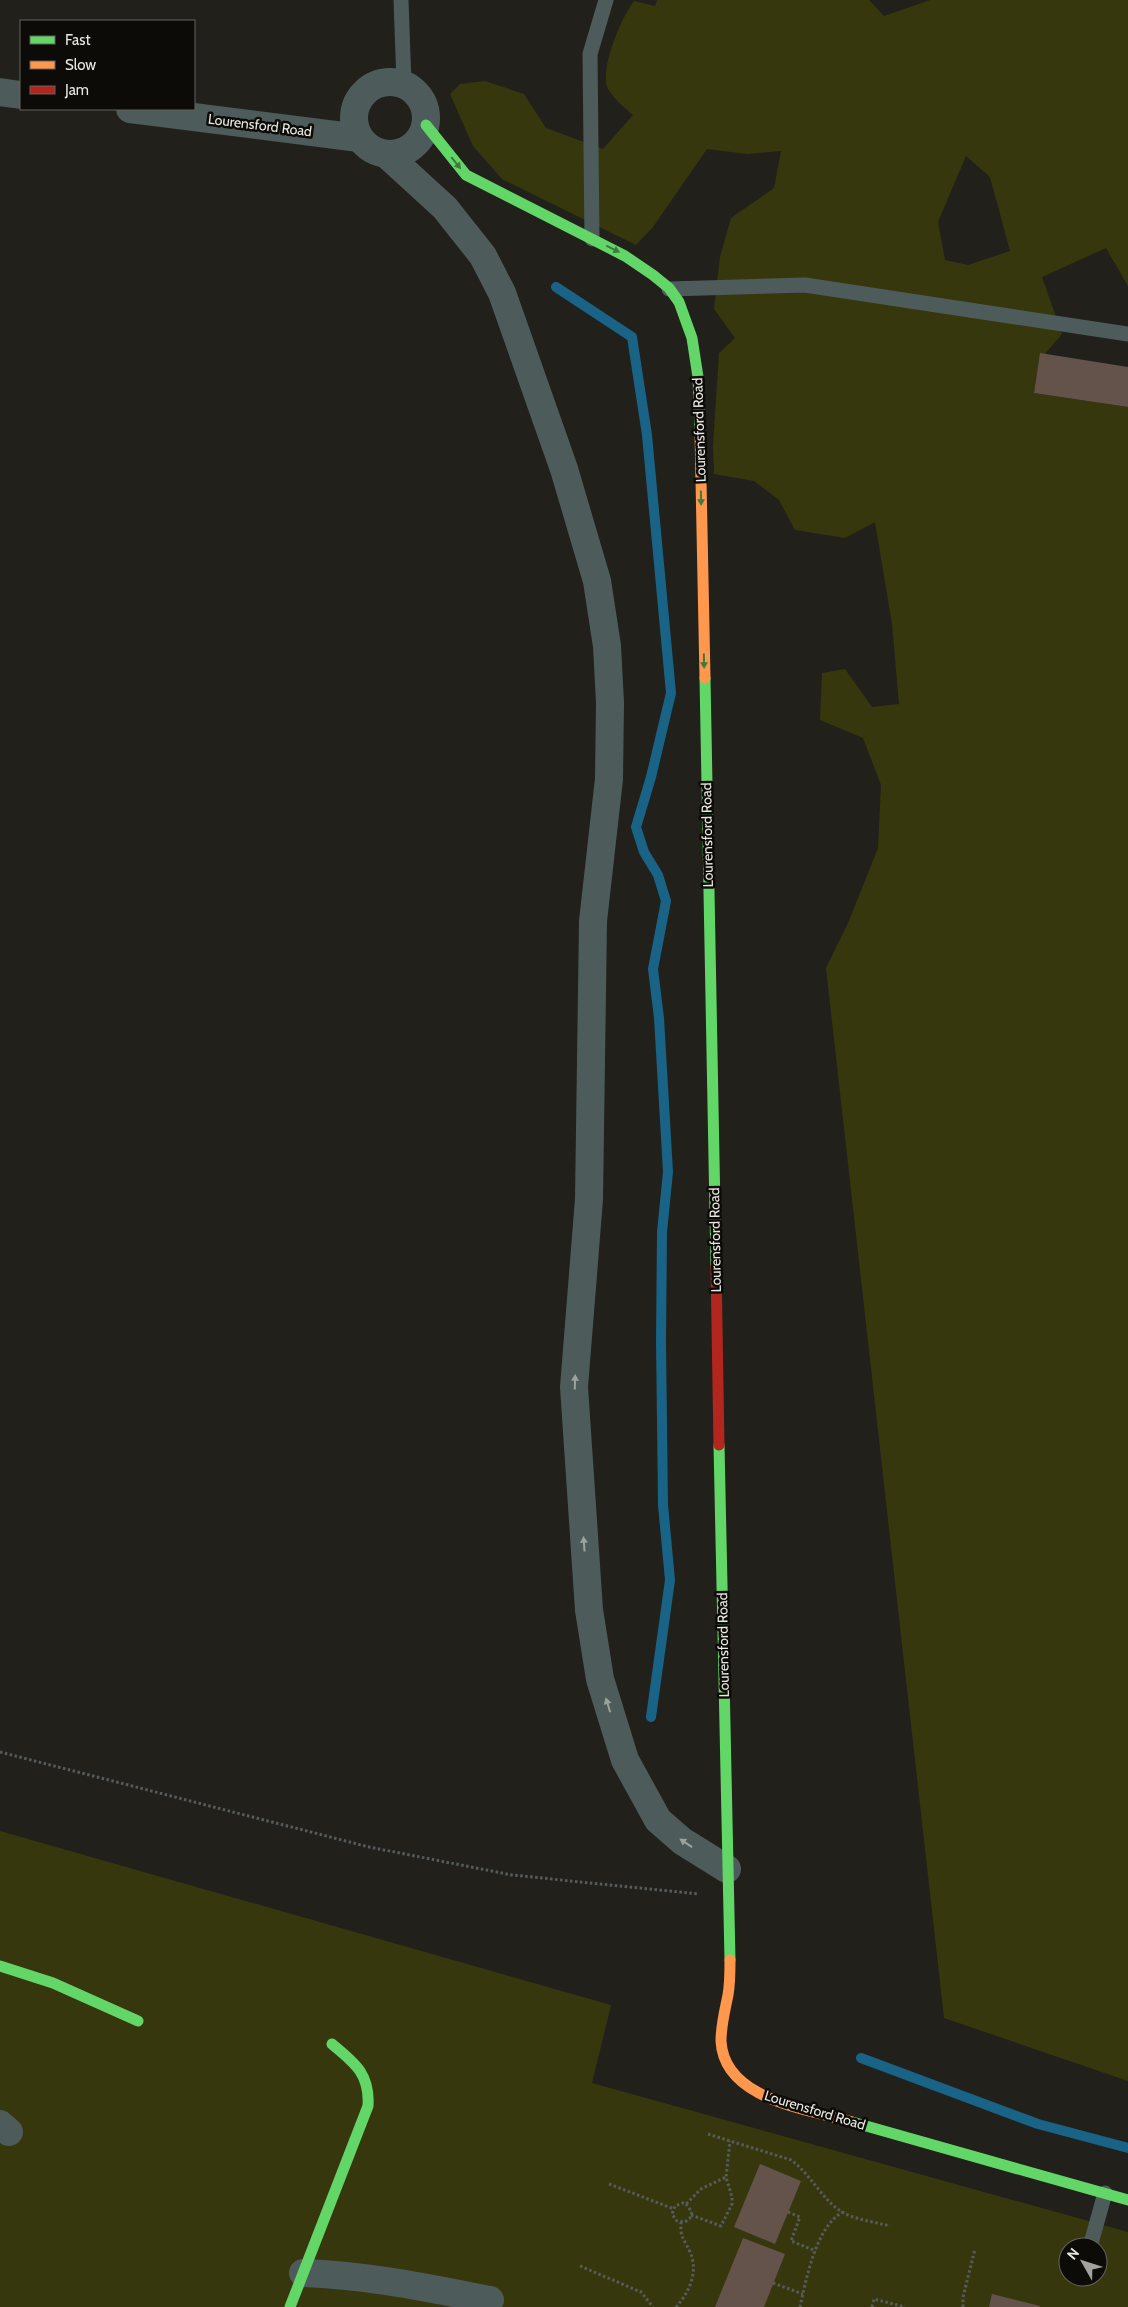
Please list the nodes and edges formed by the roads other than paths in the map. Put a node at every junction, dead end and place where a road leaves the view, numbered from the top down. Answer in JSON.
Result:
{"nodes":[{"id":1,"x":401,"y":0,"type":"edge"},
{"id":2,"x":606,"y":0,"type":"edge"},
{"id":3,"x":404,"y":84,"type":"junction"},
{"id":4,"x":0,"y":92,"type":"edge"},
{"id":5,"x":20,"y":95,"type":"edge"},
{"id":6,"x":138,"y":110,"type":"edge"},
{"id":7,"x":426,"y":125,"type":"junction"},
{"id":8,"x":359,"y":138,"type":"junction"},
{"id":9,"x":386,"y":154,"type":"junction"},
{"id":10,"x":592,"y":239,"type":"junction"},
{"id":11,"x":670,"y":289,"type":"junction"},
{"id":12,"x":1128,"y":334,"type":"edge"},
{"id":13,"x":727,"y":1869,"type":"junction"},
{"id":14,"x":0,"y":1966,"type":"edge"},
{"id":15,"x":138,"y":2021,"type":"dead end"},
{"id":16,"x":332,"y":2044,"type":"dead end"},
{"id":17,"x":1105,"y":2193,"type":"junction"},
{"id":18,"x":1128,"y":2200,"type":"edge"},
{"id":19,"x":1093,"y":2237,"type":"edge"},
{"id":20,"x":303,"y":2273,"type":"junction"},
{"id":21,"x":490,"y":2300,"type":"dead end"},
{"id":22,"x":290,"y":2307,"type":"edge"}],
"edges":[{"from":1,"to":3,"type":"lane"},
{"from":2,"to":10,"type":"lane"},
{"from":3,"to":7,"type":"street"},
{"from":3,"to":8,"type":"street"},
{"from":4,"to":5,"type":"street"},
{"from":6,"to":8,"type":"street","name":"Lourensford Road"},
{"from":7,"to":9,"type":"street"},
{"from":7,"to":10,"type":"street","name":"Lourensford Road","one_way":true},
{"from":8,"to":9,"type":"street"},
{"from":13,"to":9,"type":"street","one_way":true},
{"from":10,"to":11,"type":"street","name":"Lourensford Road","one_way":true},
{"from":11,"to":12,"type":"lane"},
{"from":11,"to":13,"type":"street","name":"Lourensford Road","one_way":true},
{"from":13,"to":17,"type":"street","name":"Lourensford Road"},
{"from":14,"to":15,"type":"street"},
{"from":16,"to":20,"type":"street"},
{"from":17,"to":18,"type":"street","name":"Lourensford Road"},
{"from":17,"to":19,"type":"lane"},
{"from":20,"to":21,"type":"street"},
{"from":20,"to":22,"type":"street"}]}
